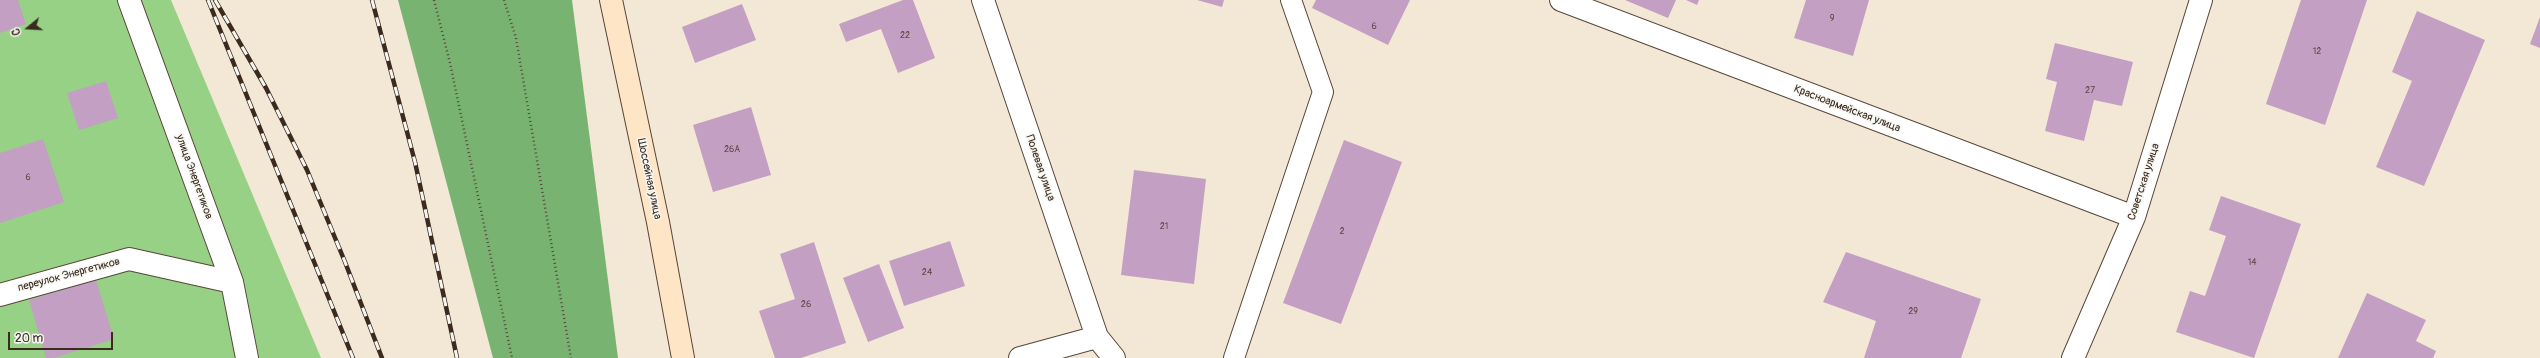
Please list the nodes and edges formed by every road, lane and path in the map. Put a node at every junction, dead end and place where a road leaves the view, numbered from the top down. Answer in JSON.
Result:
{"nodes":[{"id":1,"x":129,"y":0,"type":"edge"},
{"id":2,"x":434,"y":0,"type":"edge"},
{"id":3,"x":504,"y":0,"type":"edge"},
{"id":4,"x":611,"y":0,"type":"edge"},
{"id":5,"x":983,"y":0,"type":"edge"},
{"id":6,"x":1291,"y":0,"type":"edge"},
{"id":7,"x":2201,"y":0,"type":"edge"},
{"id":8,"x":1572,"y":2,"type":"edge"},
{"id":9,"x":2134,"y":217,"type":"junction"},
{"id":10,"x":232,"y":282,"type":"junction"},
{"id":11,"x":0,"y":295,"type":"edge"},
{"id":12,"x":1097,"y":337,"type":"junction"},
{"id":13,"x":247,"y":358,"type":"edge"},
{"id":14,"x":512,"y":358,"type":"edge"},
{"id":15,"x":571,"y":358,"type":"edge"},
{"id":16,"x":683,"y":358,"type":"edge"},
{"id":17,"x":1020,"y":358,"type":"edge"},
{"id":18,"x":1114,"y":358,"type":"edge"},
{"id":19,"x":1234,"y":358,"type":"edge"},
{"id":20,"x":2073,"y":358,"type":"edge"}],
"edges":[{"from":1,"to":10,"type":"street","name":"улица Энергетиков"},
{"from":2,"to":14,"type":"path"},
{"from":3,"to":15,"type":"path"},
{"from":4,"to":16,"type":"main road","name":"Шоссейная улица"},
{"from":5,"to":12,"type":"street","name":"Полевая улица"},
{"from":6,"to":19,"type":"lane"},
{"from":7,"to":9,"type":"street","name":"Советская улица"},
{"from":8,"to":9,"type":"street","name":"Красноармейская улица"},
{"from":9,"to":20,"type":"street","name":"Советская улица"},
{"from":10,"to":11,"type":"street","name":"переулок Энергетиков"},
{"from":10,"to":13,"type":"street","name":"улица Энергетиков"},
{"from":12,"to":17,"type":"street"},
{"from":12,"to":18,"type":"street","name":"Полевая улица"}]}
